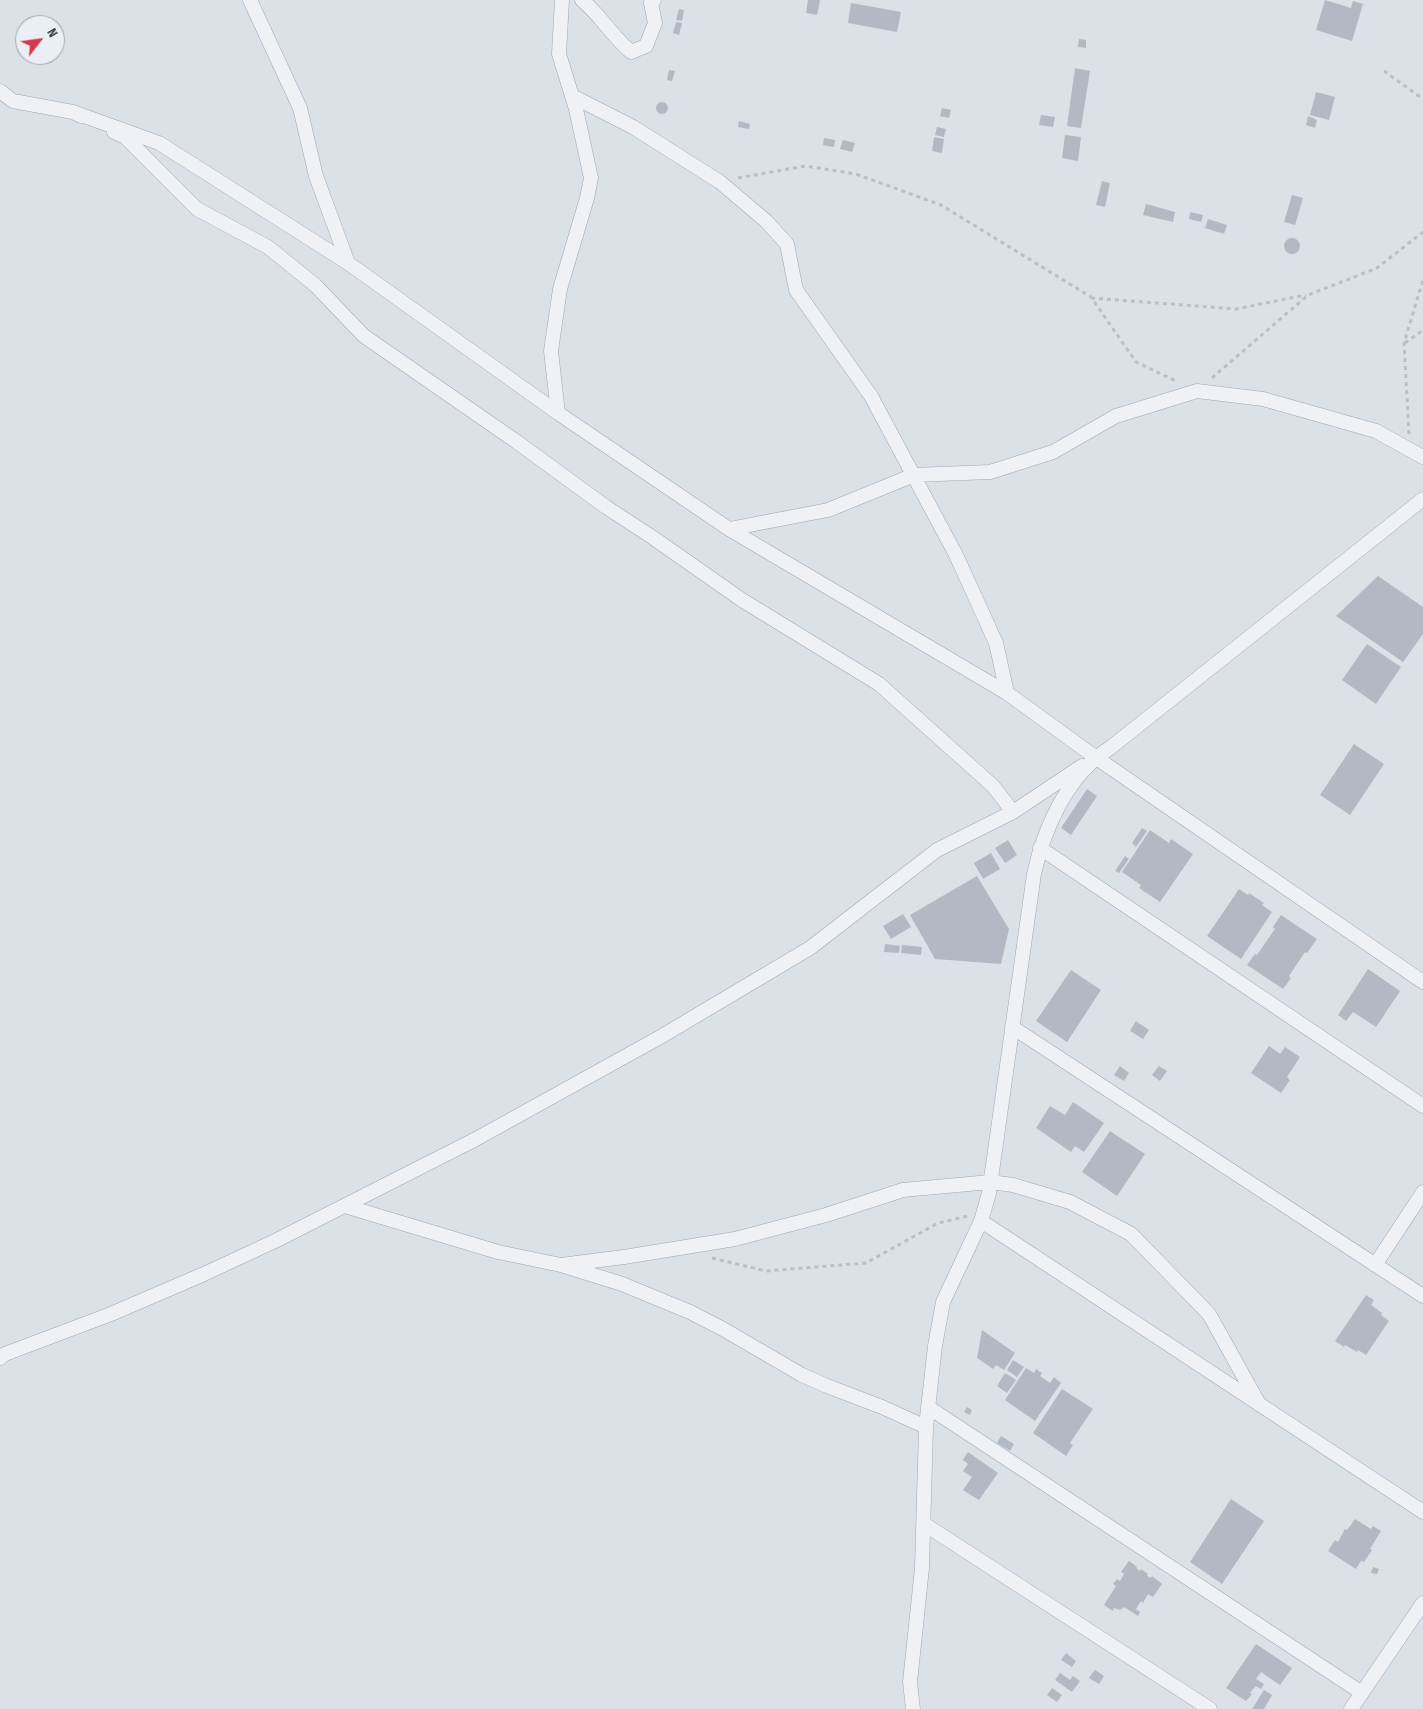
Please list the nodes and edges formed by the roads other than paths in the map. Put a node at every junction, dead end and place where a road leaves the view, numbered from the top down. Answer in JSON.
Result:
{"nodes":[{"id":1,"x":250,"y":0,"type":"edge"},
{"id":2,"x":562,"y":0,"type":"edge"},
{"id":3,"x":582,"y":0,"type":"edge"},
{"id":4,"x":654,"y":0,"type":"edge"},
{"id":5,"x":0,"y":91,"type":"edge"},
{"id":6,"x":572,"y":96,"type":"junction"},
{"id":7,"x":73,"y":112,"type":"junction"},
{"id":8,"x":348,"y":263,"type":"junction"},
{"id":9,"x":558,"y":413,"type":"junction"},
{"id":10,"x":1423,"y":457,"type":"edge"},
{"id":11,"x":914,"y":475,"type":"junction"},
{"id":12,"x":1423,"y":499,"type":"edge"},
{"id":13,"x":729,"y":529,"type":"junction"},
{"id":14,"x":1007,"y":694,"type":"junction"},
{"id":15,"x":1096,"y":757,"type":"junction"},
{"id":16,"x":1012,"y":812,"type":"junction"},
{"id":17,"x":1040,"y":848,"type":"junction"},
{"id":18,"x":1423,"y":982,"type":"edge"},
{"id":19,"x":1012,"y":1027,"type":"junction"},
{"id":20,"x":1423,"y":1106,"type":"edge"},
{"id":21,"x":990,"y":1182,"type":"junction"},
{"id":22,"x":1423,"y":1192,"type":"edge"},
{"id":23,"x":345,"y":1206,"type":"junction"},
{"id":24,"x":982,"y":1217,"type":"junction"},
{"id":25,"x":561,"y":1265,"type":"junction"},
{"id":26,"x":1375,"y":1265,"type":"junction"},
{"id":27,"x":1423,"y":1296,"type":"edge"},
{"id":28,"x":0,"y":1358,"type":"edge"},
{"id":29,"x":1259,"y":1404,"type":"junction"},
{"id":30,"x":928,"y":1407,"type":"junction"},
{"id":31,"x":926,"y":1427,"type":"junction"},
{"id":32,"x":1423,"y":1512,"type":"edge"},
{"id":33,"x":924,"y":1524,"type":"junction"},
{"id":34,"x":1423,"y":1602,"type":"edge"},
{"id":35,"x":1362,"y":1693,"type":"junction"},
{"id":36,"x":913,"y":1709,"type":"edge"},
{"id":37,"x":1210,"y":1709,"type":"edge"},
{"id":38,"x":1351,"y":1709,"type":"edge"}],
"edges":[{"from":1,"to":8,"type":"street"},
{"from":2,"to":6,"type":"street"},
{"from":3,"to":4,"type":"street"},
{"from":5,"to":7,"type":"street"},
{"from":6,"to":9,"type":"street"},
{"from":6,"to":11,"type":"street"},
{"from":7,"to":8,"type":"street"},
{"from":7,"to":16,"type":"street"},
{"from":8,"to":9,"type":"street"},
{"from":9,"to":13,"type":"street"},
{"from":10,"to":11,"type":"street"},
{"from":11,"to":13,"type":"street"},
{"from":11,"to":14,"type":"street"},
{"from":12,"to":15,"type":"street"},
{"from":13,"to":14,"type":"street"},
{"from":14,"to":15,"type":"street"},
{"from":15,"to":16,"type":"street"},
{"from":15,"to":17,"type":"street"},
{"from":15,"to":18,"type":"street"},
{"from":16,"to":23,"type":"street"},
{"from":17,"to":19,"type":"street"},
{"from":17,"to":20,"type":"street"},
{"from":19,"to":21,"type":"street"},
{"from":19,"to":26,"type":"street"},
{"from":21,"to":24,"type":"street"},
{"from":21,"to":25,"type":"street"},
{"from":21,"to":29,"type":"street"},
{"from":22,"to":26,"type":"street"},
{"from":23,"to":25,"type":"street"},
{"from":23,"to":28,"type":"street"},
{"from":24,"to":29,"type":"street"},
{"from":24,"to":30,"type":"street"},
{"from":25,"to":31,"type":"street"},
{"from":26,"to":27,"type":"street"},
{"from":29,"to":32,"type":"street"},
{"from":30,"to":31,"type":"street"},
{"from":30,"to":35,"type":"street"},
{"from":31,"to":33,"type":"street"},
{"from":33,"to":36,"type":"street"},
{"from":33,"to":37,"type":"street"},
{"from":34,"to":35,"type":"street"},
{"from":35,"to":38,"type":"street"}]}
